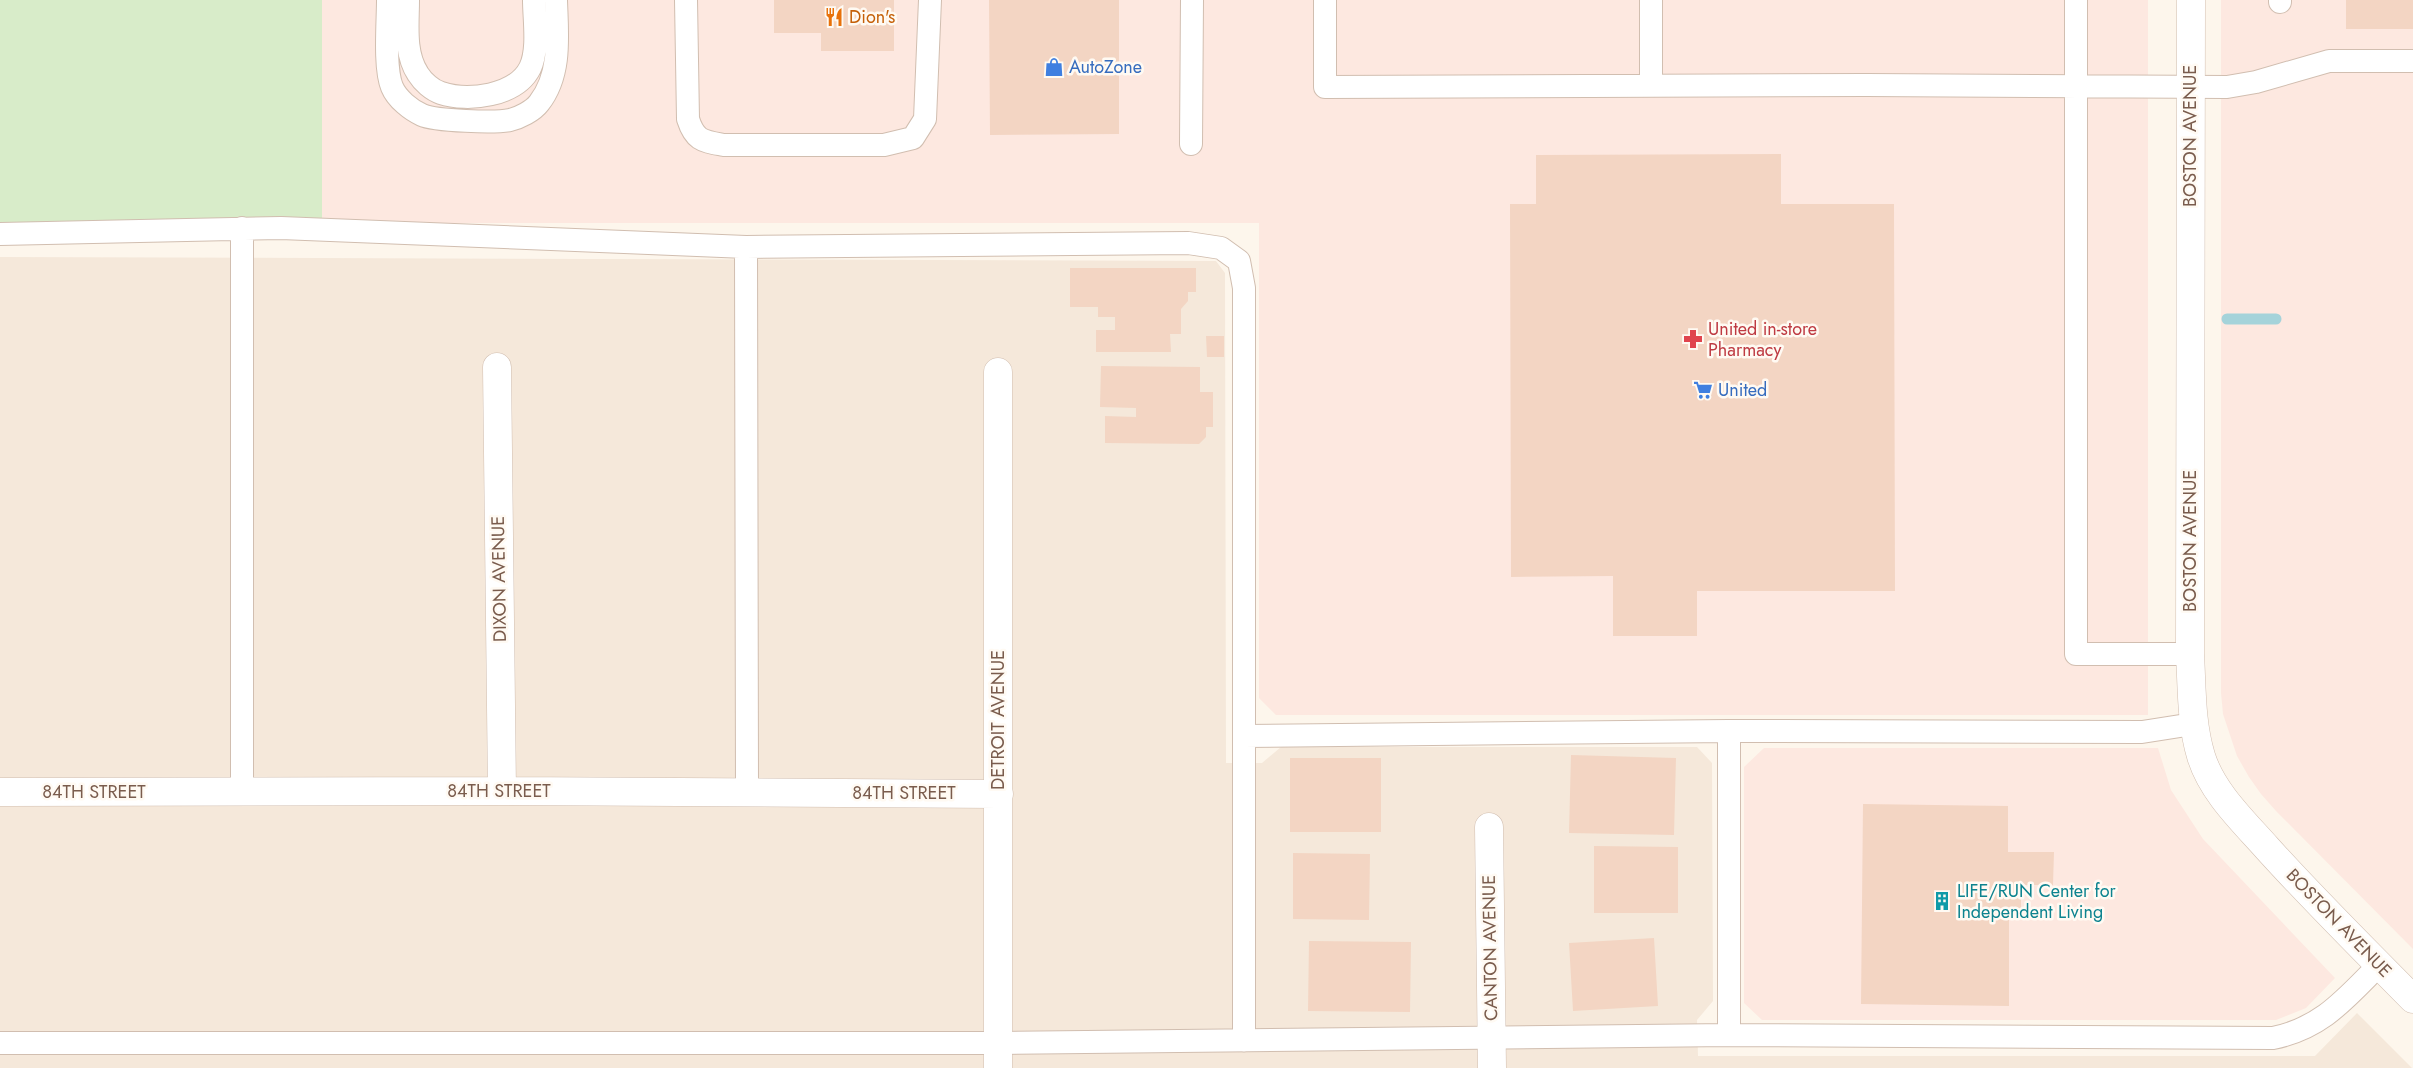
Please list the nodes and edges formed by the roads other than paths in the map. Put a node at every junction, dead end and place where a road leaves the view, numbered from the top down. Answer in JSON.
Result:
{"nodes":[{"id":1,"x":388,"y":0,"type":"edge"},
{"id":2,"x":408,"y":0,"type":"edge"},
{"id":3,"x":534,"y":0,"type":"edge"},
{"id":4,"x":556,"y":0,"type":"edge"},
{"id":5,"x":686,"y":0,"type":"edge"},
{"id":6,"x":930,"y":0,"type":"edge"},
{"id":7,"x":1192,"y":0,"type":"edge"},
{"id":8,"x":1325,"y":0,"type":"edge"},
{"id":9,"x":1651,"y":0,"type":"edge"},
{"id":10,"x":2076,"y":0,"type":"edge"},
{"id":11,"x":2191,"y":0,"type":"edge"},
{"id":12,"x":2413,"y":60,"type":"edge"},
{"id":13,"x":1651,"y":86,"type":"junction"},
{"id":14,"x":2076,"y":86,"type":"junction"},
{"id":15,"x":2190,"y":87,"type":"junction"},
{"id":16,"x":1191,"y":144,"type":"dead end"},
{"id":17,"x":242,"y":228,"type":"junction"},
{"id":18,"x":0,"y":234,"type":"edge"},
{"id":19,"x":746,"y":247,"type":"junction"},
{"id":20,"x":497,"y":368,"type":"dead end"},
{"id":21,"x":998,"y":372,"type":"dead end"},
{"id":22,"x":2190,"y":654,"type":"junction"},
{"id":23,"x":2193,"y":724,"type":"junction"},
{"id":24,"x":1729,"y":730,"type":"junction"},
{"id":25,"x":1244,"y":736,"type":"junction"},
{"id":26,"x":502,"y":791,"type":"junction"},
{"id":27,"x":0,"y":792,"type":"edge"},
{"id":28,"x":242,"y":792,"type":"junction"},
{"id":29,"x":747,"y":792,"type":"junction"},
{"id":30,"x":999,"y":794,"type":"junction"},
{"id":31,"x":1489,"y":827,"type":"dead end"},
{"id":32,"x":2379,"y":965,"type":"junction"},
{"id":33,"x":2413,"y":999,"type":"edge"},
{"id":34,"x":1729,"y":1035,"type":"junction"},
{"id":35,"x":1491,"y":1038,"type":"junction"},
{"id":36,"x":1244,"y":1041,"type":"junction"},
{"id":37,"x":0,"y":1043,"type":"edge"},
{"id":38,"x":998,"y":1056,"type":"edge"},
{"id":39,"x":1492,"y":1068,"type":"edge"}],
"edges":[{"from":1,"to":4,"type":"lane"},
{"from":2,"to":3,"type":"lane"},
{"from":5,"to":6,"type":"lane"},
{"from":7,"to":16,"type":"lane"},
{"from":8,"to":13,"type":"lane"},
{"from":9,"to":13,"type":"lane"},
{"from":10,"to":14,"type":"lane"},
{"from":11,"to":15,"type":"street","name":"BOSTON AVENUE"},
{"from":12,"to":15,"type":"lane"},
{"from":13,"to":14,"type":"lane"},
{"from":14,"to":15,"type":"lane"},
{"from":14,"to":22,"type":"lane"},
{"from":15,"to":22,"type":"street","name":"BOSTON AVENUE"},
{"from":17,"to":18,"type":"lane"},
{"from":17,"to":19,"type":"lane"},
{"from":17,"to":28,"type":"lane"},
{"from":19,"to":25,"type":"lane"},
{"from":19,"to":29,"type":"lane"},
{"from":20,"to":26,"type":"street","name":"DIXON AVENUE"},
{"from":21,"to":30,"type":"street","name":"DETROIT AVENUE"},
{"from":22,"to":23,"type":"street","name":"BOSTON AVENUE"},
{"from":23,"to":24,"type":"lane"},
{"from":23,"to":32,"type":"street","name":"BOSTON AVENUE"},
{"from":24,"to":25,"type":"lane"},
{"from":24,"to":34,"type":"lane"},
{"from":25,"to":36,"type":"lane"},
{"from":26,"to":28,"type":"street","name":"84TH STREET"},
{"from":26,"to":29,"type":"street","name":"84TH STREET"},
{"from":27,"to":28,"type":"street","name":"84TH STREET"},
{"from":29,"to":30,"type":"street","name":"84TH STREET"},
{"from":30,"to":38,"type":"street","name":"DETROIT AVENUE"},
{"from":31,"to":35,"type":"street","name":"CANTON AVENUE"},
{"from":32,"to":33,"type":"street","name":"BOSTON AVENUE"},
{"from":32,"to":34,"type":"lane"},
{"from":34,"to":35,"type":"lane"},
{"from":35,"to":36,"type":"lane"},
{"from":35,"to":39,"type":"street","name":"CANTON AVENUE"},
{"from":36,"to":38,"type":"lane"},
{"from":37,"to":38,"type":"lane"}]}
